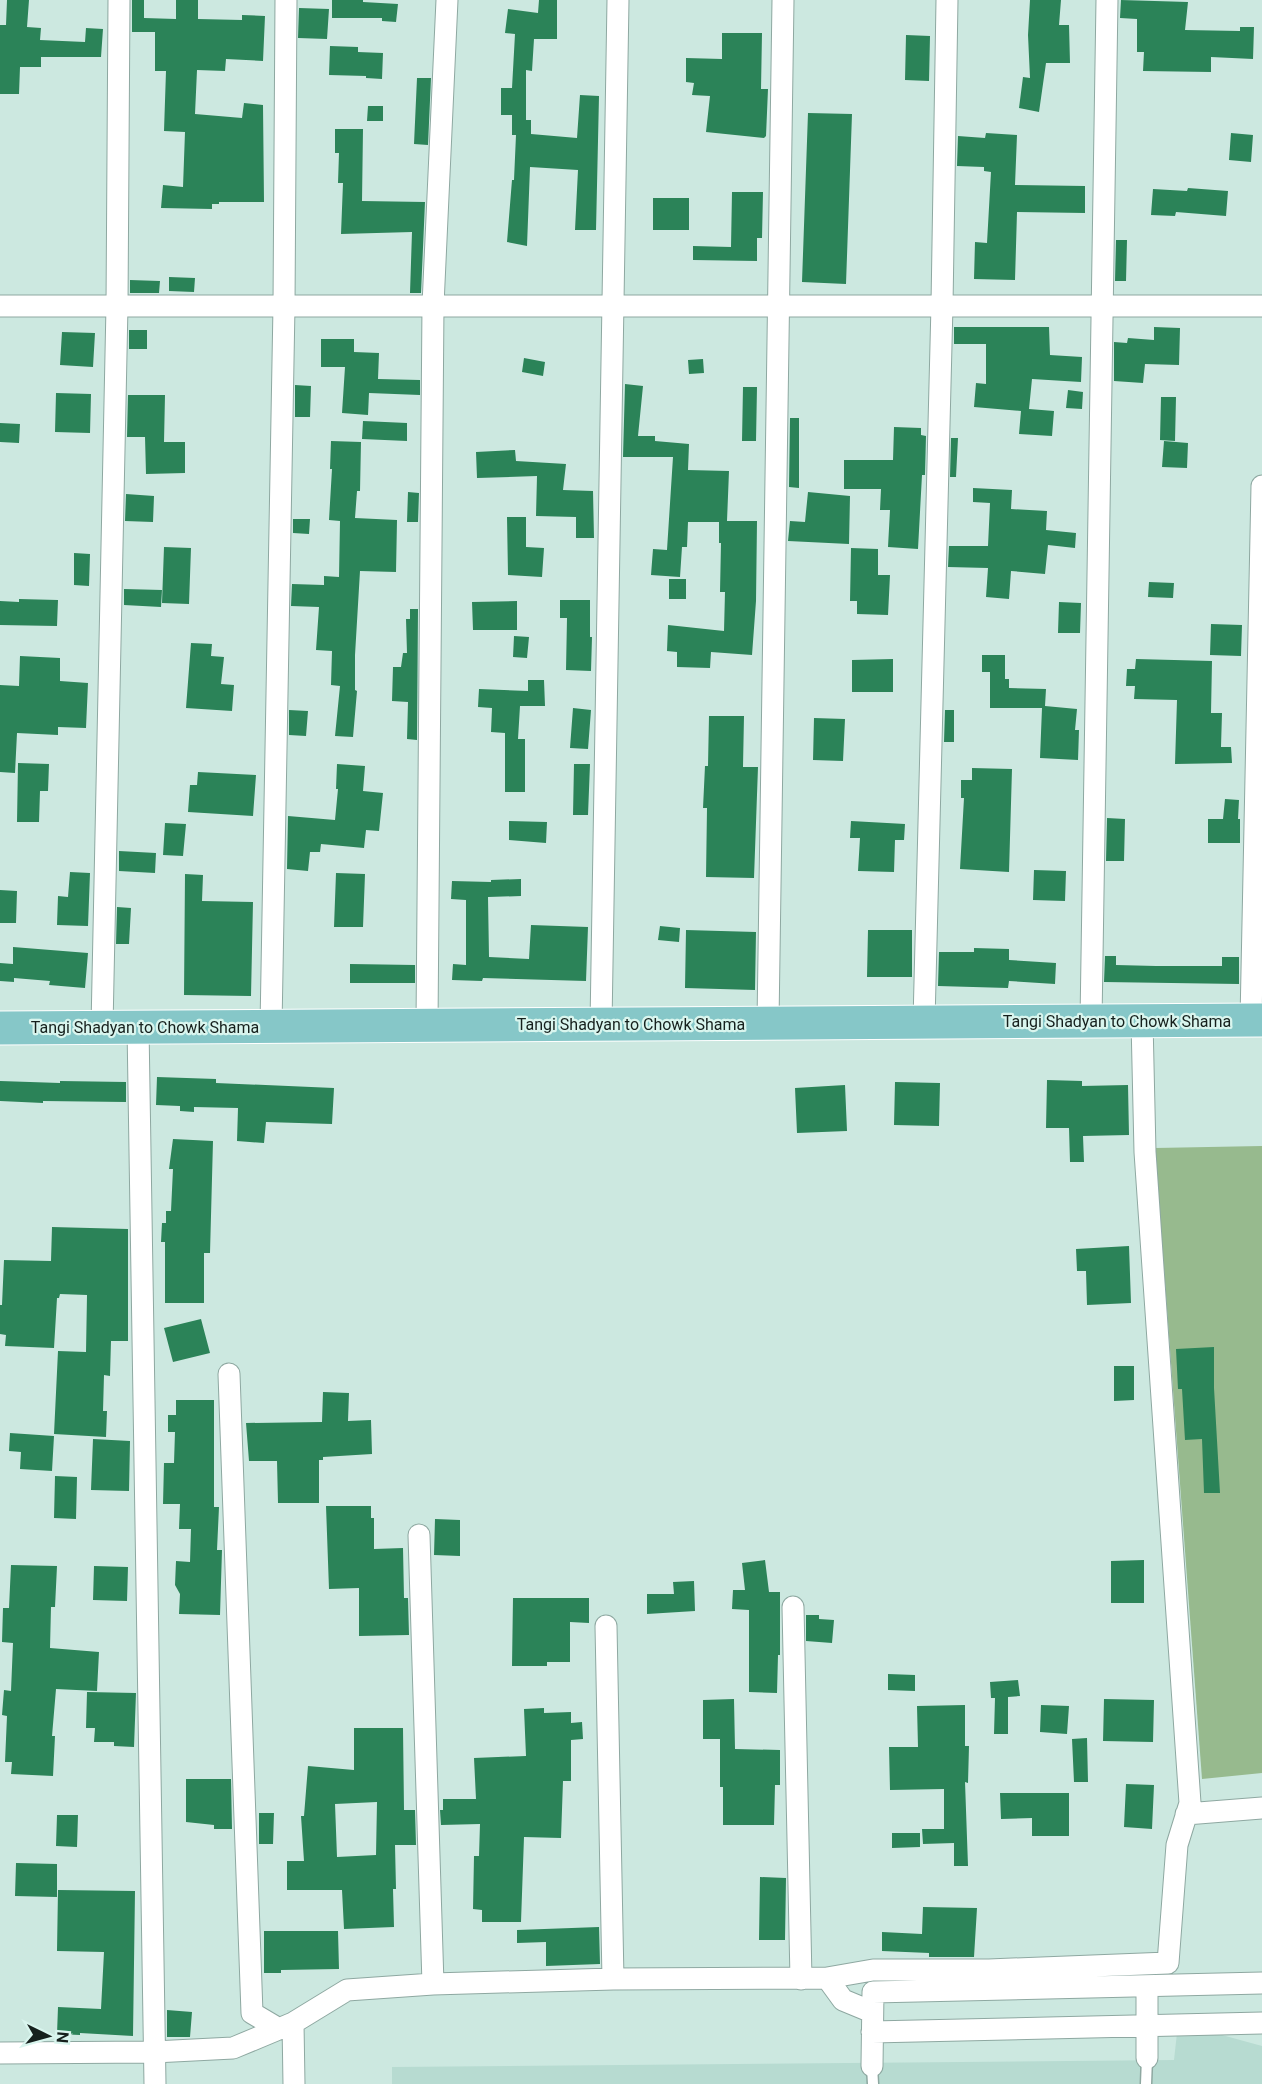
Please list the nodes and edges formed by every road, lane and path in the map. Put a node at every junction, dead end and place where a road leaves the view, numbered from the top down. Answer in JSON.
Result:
{"nodes":[{"id":1,"x":119,"y":0,"type":"edge"},
{"id":2,"x":286,"y":0,"type":"edge"},
{"id":3,"x":447,"y":0,"type":"edge"},
{"id":4,"x":618,"y":0,"type":"edge"},
{"id":5,"x":783,"y":0,"type":"edge"},
{"id":6,"x":947,"y":0,"type":"edge"},
{"id":7,"x":1107,"y":0,"type":"edge"},
{"id":8,"x":433,"y":305,"type":"junction"},
{"id":9,"x":779,"y":305,"type":"junction"},
{"id":10,"x":942,"y":305,"type":"junction"},
{"id":11,"x":1102,"y":305,"type":"junction"},
{"id":12,"x":0,"y":306,"type":"edge"},
{"id":13,"x":117,"y":306,"type":"junction"},
{"id":14,"x":284,"y":306,"type":"junction"},
{"id":15,"x":613,"y":306,"type":"junction"},
{"id":16,"x":1262,"y":306,"type":"edge"},
{"id":17,"x":1262,"y":486,"type":"edge"},
{"id":18,"x":1257,"y":1020,"type":"edge"},
{"id":19,"x":1091,"y":1021,"type":"junction"},
{"id":20,"x":1142,"y":1021,"type":"junction"},
{"id":21,"x":924,"y":1022,"type":"junction"},
{"id":22,"x":768,"y":1023,"type":"junction"},
{"id":23,"x":427,"y":1024,"type":"junction"},
{"id":24,"x":601,"y":1024,"type":"junction"},
{"id":25,"x":271,"y":1026,"type":"junction"},
{"id":26,"x":102,"y":1027,"type":"junction"},
{"id":27,"x":138,"y":1027,"type":"junction"},
{"id":28,"x":0,"y":1028,"type":"edge"},
{"id":29,"x":230,"y":1374,"type":"dead end"},
{"id":30,"x":419,"y":1535,"type":"dead end"},
{"id":31,"x":793,"y":1607,"type":"dead end"},
{"id":32,"x":606,"y":1626,"type":"dead end"},
{"id":33,"x":1262,"y":1808,"type":"edge"},
{"id":34,"x":1186,"y":1815,"type":"junction"},
{"id":35,"x":827,"y":1978,"type":"junction"},
{"id":36,"x":613,"y":1979,"type":"junction"},
{"id":37,"x":801,"y":1979,"type":"junction"},
{"id":38,"x":1262,"y":1983,"type":"edge"},
{"id":39,"x":433,"y":1984,"type":"junction"},
{"id":40,"x":1147,"y":1986,"type":"junction"},
{"id":41,"x":872,"y":2022,"type":"junction"},
{"id":42,"x":1262,"y":2023,"type":"edge"},
{"id":43,"x":1147,"y":2025,"type":"junction"},
{"id":44,"x":286,"y":2026,"type":"junction"},
{"id":45,"x":154,"y":2052,"type":"junction"},
{"id":46,"x":0,"y":2053,"type":"edge"},
{"id":47,"x":1147,"y":2058,"type":"joint"},
{"id":48,"x":873,"y":2075,"type":"edge"},
{"id":49,"x":155,"y":2084,"type":"edge"},
{"id":50,"x":294,"y":2084,"type":"edge"},
{"id":51,"x":1146,"y":2084,"type":"edge"}],
"edges":[{"from":1,"to":13,"type":"street"},
{"from":2,"to":14,"type":"street"},
{"from":3,"to":8,"type":"street"},
{"from":4,"to":15,"type":"street"},
{"from":5,"to":9,"type":"street"},
{"from":6,"to":10,"type":"street"},
{"from":7,"to":11,"type":"street"},
{"from":8,"to":14,"type":"street"},
{"from":8,"to":15,"type":"street"},
{"from":8,"to":23,"type":"street"},
{"from":9,"to":10,"type":"street"},
{"from":9,"to":15,"type":"street"},
{"from":9,"to":22,"type":"street"},
{"from":10,"to":11,"type":"street"},
{"from":10,"to":21,"type":"street"},
{"from":11,"to":16,"type":"street"},
{"from":11,"to":19,"type":"street"},
{"from":12,"to":13,"type":"street"},
{"from":13,"to":14,"type":"street"},
{"from":13,"to":26,"type":"street"},
{"from":14,"to":25,"type":"street"},
{"from":15,"to":24,"type":"street"},
{"from":17,"to":18,"type":"street"},
{"from":18,"to":20,"type":"main road","name":"Tangi Shadyan to Chowk Shama"},
{"from":19,"to":20,"type":"main road","name":"Tangi Shadyan to Chowk Shama"},
{"from":19,"to":21,"type":"main road","name":"Tangi Shadyan to Chowk Shama"},
{"from":20,"to":34,"type":"street"},
{"from":21,"to":22,"type":"main road","name":"Tangi Shadyan to Chowk Shama"},
{"from":22,"to":24,"type":"main road","name":"Tangi Shadyan to Chowk Shama"},
{"from":23,"to":24,"type":"main road","name":"Tangi Shadyan to Chowk Shama"},
{"from":23,"to":25,"type":"main road","name":"Tangi Shadyan to Chowk Shama"},
{"from":25,"to":27,"type":"main road","name":"Tangi Shadyan to Chowk Shama"},
{"from":26,"to":27,"type":"main road","name":"Tangi Shadyan to Chowk Shama"},
{"from":26,"to":28,"type":"main road","name":"Tangi Shadyan to Chowk Shama"},
{"from":27,"to":45,"type":"street"},
{"from":29,"to":44,"type":"street"},
{"from":30,"to":39,"type":"street"},
{"from":31,"to":37,"type":"street"},
{"from":32,"to":36,"type":"street"},
{"from":33,"to":34,"type":"street"},
{"from":34,"to":35,"type":"street"},
{"from":35,"to":37,"type":"street"},
{"from":35,"to":41,"type":"street"},
{"from":36,"to":37,"type":"street"},
{"from":36,"to":39,"type":"street"},
{"from":38,"to":40,"type":"street"},
{"from":39,"to":44,"type":"street"},
{"from":40,"to":41,"type":"street"},
{"from":40,"to":43,"type":"street"},
{"from":41,"to":43,"type":"street"},
{"from":41,"to":48,"type":"street"},
{"from":42,"to":43,"type":"street"},
{"from":43,"to":47,"type":"street"},
{"from":44,"to":45,"type":"street"},
{"from":44,"to":50,"type":"street"},
{"from":45,"to":46,"type":"street"},
{"from":45,"to":49,"type":"street"},
{"from":47,"to":51,"type":"lane"}]}
